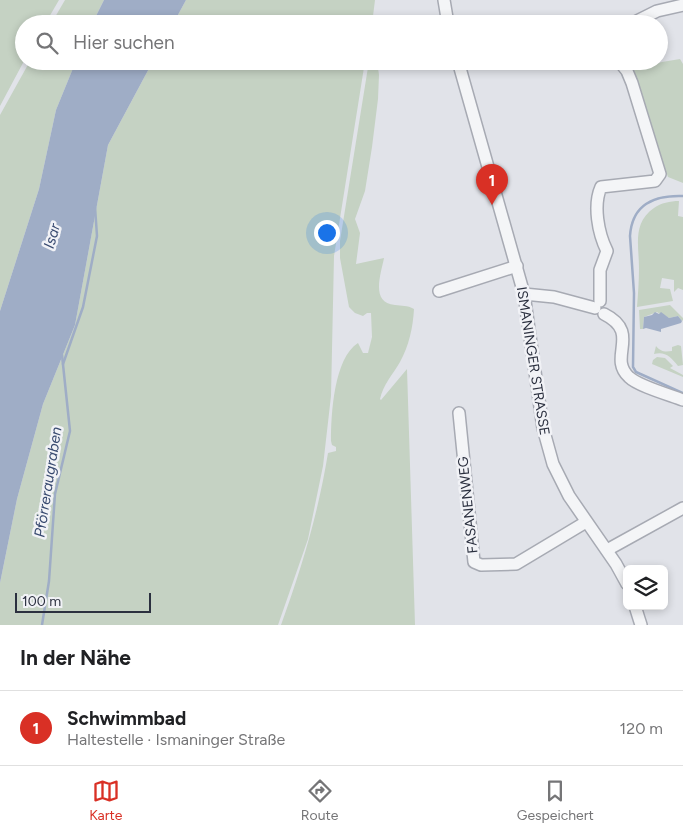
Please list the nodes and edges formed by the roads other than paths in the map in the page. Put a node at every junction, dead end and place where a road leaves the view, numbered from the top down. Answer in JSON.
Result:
{"nodes":[{"id":1,"x":444,"y":0,"type":"edge"},
{"id":2,"x":683,"y":5,"type":"edge"},
{"id":3,"x":446,"y":15,"type":"edge"},
{"id":4,"x":649,"y":15,"type":"edge"},
{"id":5,"x":461,"y":70,"type":"edge"},
{"id":6,"x":626,"y":70,"type":"edge"},
{"id":7,"x":517,"y":266,"type":"junction"},
{"id":8,"x":439,"y":291,"type":"dead end"},
{"id":9,"x":524,"y":294,"type":"junction"},
{"id":10,"x":600,"y":308,"type":"junction"},
{"id":11,"x":683,"y":400,"type":"edge"},
{"id":12,"x":459,"y":414,"type":"dead end"},
{"id":13,"x":683,"y":508,"type":"edge"},
{"id":14,"x":586,"y":522,"type":"junction"},
{"id":15,"x":607,"y":550,"type":"junction"},
{"id":16,"x":623,"y":577,"type":"edge"},
{"id":17,"x":636,"y":610,"type":"edge"},
{"id":18,"x":641,"y":625,"type":"edge"}],
"edges":[{"from":1,"to":3,"type":"street"},
{"from":2,"to":4,"type":"street"},
{"from":5,"to":7,"type":"street","name":"ISMANINGER STRASSE"},
{"from":6,"to":10,"type":"street"},
{"from":7,"to":8,"type":"street","name":"ISMANINGER STRASSE"},
{"from":7,"to":9,"type":"street","name":"ISMANINGER STRASSE"},
{"from":9,"to":10,"type":"street"},
{"from":9,"to":14,"type":"street","name":"ISMANINGER STRASSE"},
{"from":10,"to":11,"type":"street"},
{"from":12,"to":14,"type":"street","name":"FASANENWEG"},
{"from":13,"to":15,"type":"street"},
{"from":14,"to":15,"type":"street","name":"ISMANINGER STRASSE"},
{"from":15,"to":16,"type":"street","name":"ISMANINGER STRASSE"},
{"from":17,"to":18,"type":"street"}]}
